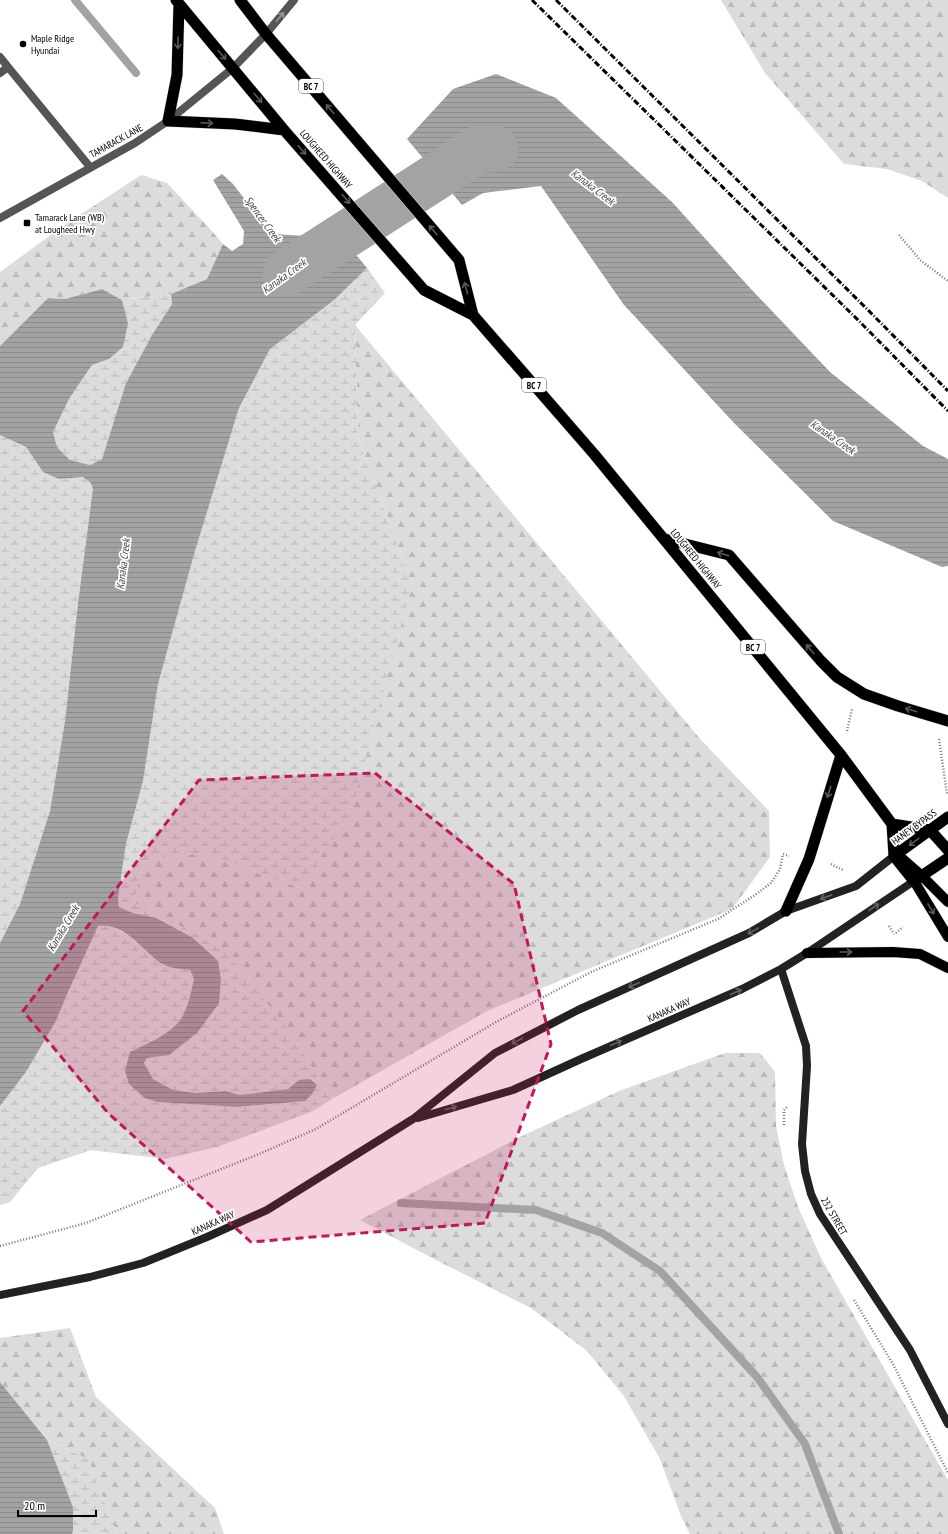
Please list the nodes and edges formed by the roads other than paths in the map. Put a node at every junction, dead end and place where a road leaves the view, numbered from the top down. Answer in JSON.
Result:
{"nodes":[{"id":1,"x":240,"y":0,"type":"edge"},
{"id":2,"x":294,"y":0,"type":"edge"},
{"id":3,"x":178,"y":2,"type":"edge"},
{"id":4,"x":266,"y":34,"type":"junction"},
{"id":5,"x":0,"y":57,"type":"edge"},
{"id":6,"x":8,"y":67,"type":"junction"},
{"id":7,"x":233,"y":68,"type":"junction"},
{"id":8,"x":0,"y":73,"type":"edge"},
{"id":9,"x":168,"y":121,"type":"junction"},
{"id":10,"x":284,"y":130,"type":"junction"},
{"id":11,"x":90,"y":167,"type":"junction"},
{"id":12,"x":0,"y":218,"type":"edge"},
{"id":13,"x":473,"y":316,"type":"junction"},
{"id":14,"x":665,"y":539,"type":"junction"},
{"id":15,"x":948,"y":721,"type":"edge"},
{"id":16,"x":841,"y":755,"type":"junction"},
{"id":17,"x":948,"y":817,"type":"edge"},
{"id":18,"x":892,"y":824,"type":"junction"},
{"id":19,"x":930,"y":830,"type":"junction"},
{"id":20,"x":948,"y":850,"type":"edge"},
{"id":21,"x":896,"y":855,"type":"junction"},
{"id":22,"x":948,"y":858,"type":"edge"},
{"id":23,"x":918,"y":878,"type":"junction"},
{"id":24,"x":948,"y":902,"type":"edge"},
{"id":25,"x":786,"y":911,"type":"junction"},
{"id":26,"x":948,"y":937,"type":"edge"},
{"id":27,"x":807,"y":953,"type":"junction"},
{"id":28,"x":948,"y":968,"type":"edge"},
{"id":29,"x":781,"y":969,"type":"junction"},
{"id":30,"x":413,"y":1119,"type":"junction"},
{"id":31,"x":0,"y":1295,"type":"edge"},
{"id":32,"x":948,"y":1424,"type":"edge"}],
"edges":[{"from":1,"to":4,"type":"highway","name":"LOUGHEED HIGHWAY","number":"BC 7"},
{"from":4,"to":2,"type":"street","name":"TAMARACK LANE","one_way":true},
{"from":3,"to":7,"type":"highway","name":"LOUGHEED HIGHWAY","number":"BC 7","one_way":true},
{"from":3,"to":9,"type":"highway","one_way":true},
{"from":4,"to":7,"type":"street","name":"TAMARACK LANE"},
{"from":13,"to":4,"type":"highway","name":"LOUGHEED HIGHWAY","number":"BC 7","one_way":true},
{"from":5,"to":6,"type":"street"},
{"from":6,"to":8,"type":"street"},
{"from":6,"to":11,"type":"street"},
{"from":7,"to":9,"type":"street","name":"TAMARACK LANE"},
{"from":7,"to":10,"type":"highway","name":"LOUGHEED HIGHWAY","number":"BC 7","one_way":true},
{"from":9,"to":10,"type":"highway","one_way":true},
{"from":9,"to":11,"type":"street","name":"TAMARACK LANE"},
{"from":10,"to":13,"type":"highway","name":"LOUGHEED HIGHWAY","number":"BC 7","one_way":true},
{"from":11,"to":12,"type":"street","name":"TAMARACK LANE"},
{"from":13,"to":14,"type":"highway","name":"LOUGHEED HIGHWAY","number":"BC 7"},
{"from":15,"to":14,"type":"highway","one_way":true},
{"from":14,"to":16,"type":"highway","name":"LOUGHEED HIGHWAY","number":"BC 7"},
{"from":16,"to":18,"type":"highway","name":"LOUGHEED HIGHWAY","number":"BC 7"},
{"from":16,"to":25,"type":"highway","one_way":true},
{"from":17,"to":19,"type":"highway","name":"HANEY BYPASS"},
{"from":18,"to":19,"type":"highway"},
{"from":18,"to":21,"type":"highway"},
{"from":19,"to":20,"type":"highway"},
{"from":19,"to":21,"type":"highway","name":"HANEY BYPASS","one_way":true},
{"from":21,"to":23,"type":"highway"},
{"from":21,"to":25,"type":"main road","name":"KANAKA WAY","one_way":true},
{"from":22,"to":23,"type":"highway"},
{"from":23,"to":24,"type":"main road"},
{"from":23,"to":26,"type":"main road","one_way":true},
{"from":27,"to":23,"type":"main road","name":"KANAKA WAY","one_way":true},
{"from":25,"to":30,"type":"main road","name":"KANAKA WAY","one_way":true},
{"from":27,"to":28,"type":"main road","one_way":true},
{"from":27,"to":29,"type":"main road","name":"KANAKA WAY"},
{"from":30,"to":29,"type":"main road","name":"KANAKA WAY","one_way":true},
{"from":29,"to":32,"type":"main road","name":"232 STREET"},
{"from":30,"to":31,"type":"main road","name":"KANAKA WAY"}]}
